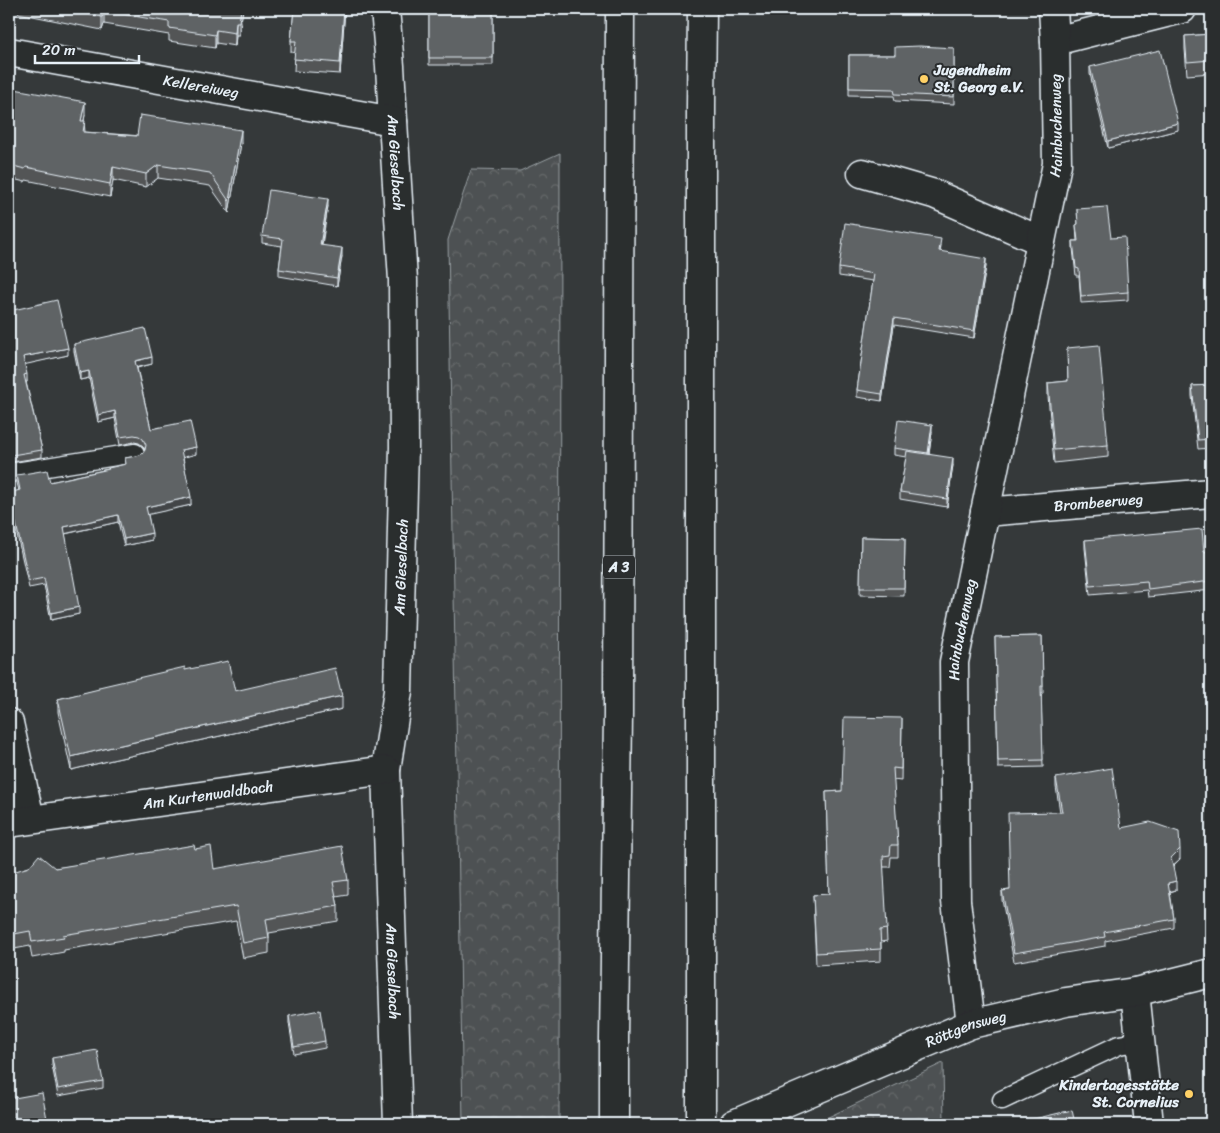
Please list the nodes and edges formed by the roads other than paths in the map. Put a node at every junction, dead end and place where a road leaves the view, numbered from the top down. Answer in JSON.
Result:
{"nodes":[{"id":1,"x":385,"y":9,"type":"edge"},
{"id":2,"x":620,"y":9,"type":"edge"},
{"id":3,"x":702,"y":9,"type":"edge"},
{"id":4,"x":1053,"y":9,"type":"edge"},
{"id":5,"x":1182,"y":9,"type":"edge"},
{"id":6,"x":1055,"y":41,"type":"junction"},
{"id":7,"x":9,"y":52,"type":"edge"},
{"id":8,"x":393,"y":121,"type":"junction"},
{"id":9,"x":862,"y":173,"type":"dead end"},
{"id":10,"x":1041,"y":241,"type":"junction"},
{"id":11,"x":135,"y":453,"type":"dead end"},
{"id":12,"x":9,"y":473,"type":"edge"},
{"id":13,"x":1211,"y":493,"type":"edge"},
{"id":14,"x":985,"y":512,"type":"junction"},
{"id":15,"x":9,"y":723,"type":"edge"},
{"id":16,"x":386,"y":770,"type":"junction"},
{"id":17,"x":19,"y":821,"type":"edge"},
{"id":18,"x":1211,"y":973,"type":"edge"},
{"id":19,"x":1135,"y":992,"type":"junction"},
{"id":20,"x":971,"y":1024,"type":"junction"},
{"id":21,"x":1141,"y":1041,"type":"junction"},
{"id":22,"x":1002,"y":1100,"type":"dead end"},
{"id":23,"x":398,"y":1124,"type":"edge"},
{"id":24,"x":614,"y":1124,"type":"edge"},
{"id":25,"x":701,"y":1124,"type":"edge"},
{"id":26,"x":734,"y":1124,"type":"edge"},
{"id":27,"x":1149,"y":1124,"type":"edge"}],
"edges":[{"from":1,"to":8,"type":"main road","name":"Am Gieselbach"},
{"from":2,"to":24,"type":"main road","number":"A 3"},
{"from":3,"to":25,"type":"main road"},
{"from":4,"to":6,"type":"main road","name":"Hainbuchenweg"},
{"from":5,"to":6,"type":"main road"},
{"from":6,"to":10,"type":"main road","name":"Hainbuchenweg"},
{"from":7,"to":8,"type":"main road","name":"Kellereiweg"},
{"from":8,"to":16,"type":"main road","name":"Am Gieselbach"},
{"from":9,"to":10,"type":"main road"},
{"from":10,"to":14,"type":"main road","name":"Hainbuchenweg"},
{"from":11,"to":12,"type":"lane"},
{"from":13,"to":14,"type":"main road","name":"Brombeerweg"},
{"from":14,"to":20,"type":"main road","name":"Hainbuchenweg"},
{"from":15,"to":17,"type":"main road","name":"Am Kurtenwaldbach"},
{"from":16,"to":17,"type":"main road","name":"Am Kurtenwaldbach"},
{"from":16,"to":23,"type":"main road","name":"Am Gieselbach"},
{"from":18,"to":19,"type":"main road","name":"Röttgensweg"},
{"from":19,"to":20,"type":"main road","name":"Röttgensweg"},
{"from":19,"to":21,"type":"main road"},
{"from":20,"to":26,"type":"main road","name":"Röttgensweg"},
{"from":21,"to":22,"type":"lane"},
{"from":21,"to":27,"type":"main road"}]}
